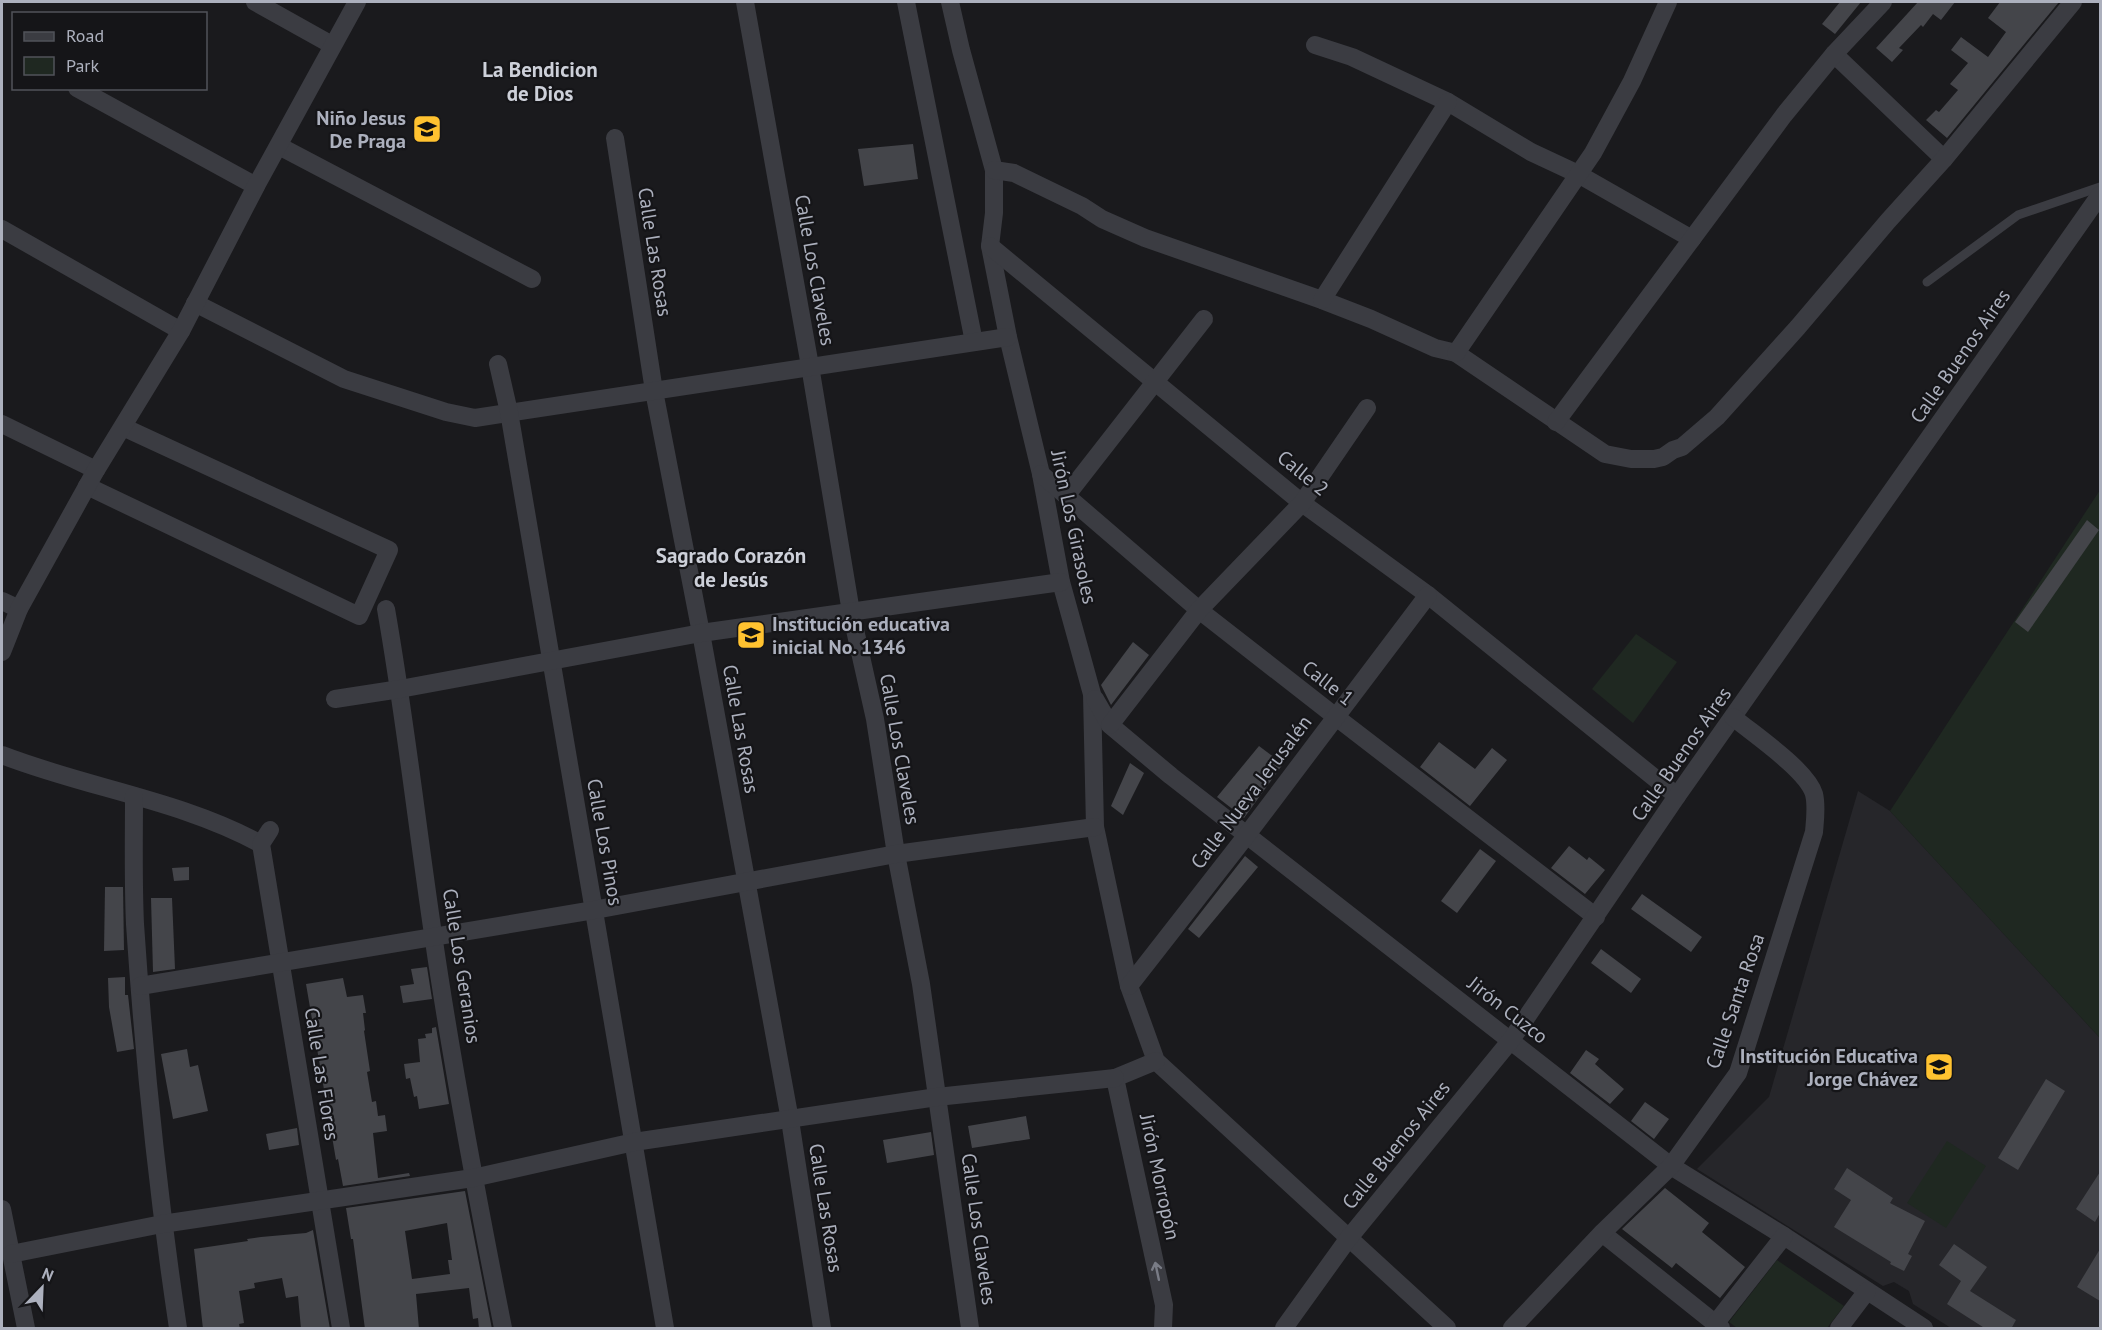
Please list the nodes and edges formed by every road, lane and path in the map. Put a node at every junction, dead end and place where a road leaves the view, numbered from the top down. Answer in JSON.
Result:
{"nodes":[{"id":1,"x":255,"y":2,"type":"edge"},
{"id":2,"x":357,"y":2,"type":"edge"},
{"id":3,"x":745,"y":2,"type":"edge"},
{"id":4,"x":906,"y":2,"type":"edge"},
{"id":5,"x":950,"y":2,"type":"edge"},
{"id":6,"x":1668,"y":2,"type":"edge"},
{"id":7,"x":1883,"y":2,"type":"edge"},
{"id":8,"x":2073,"y":2,"type":"edge"},
{"id":9,"x":332,"y":45,"type":"junction"},
{"id":10,"x":1315,"y":45,"type":"dead end"},
{"id":11,"x":1834,"y":54,"type":"junction"},
{"id":12,"x":81,"y":90,"type":"edge"},
{"id":13,"x":1449,"y":102,"type":"junction"},
{"id":14,"x":615,"y":138,"type":"dead end"},
{"id":15,"x":279,"y":146,"type":"junction"},
{"id":16,"x":1944,"y":159,"type":"junction"},
{"id":17,"x":994,"y":170,"type":"junction"},
{"id":18,"x":1578,"y":174,"type":"junction"},
{"id":19,"x":256,"y":186,"type":"junction"},
{"id":20,"x":2100,"y":187,"type":"edge"},
{"id":21,"x":2100,"y":195,"type":"edge"},
{"id":22,"x":2,"y":229,"type":"edge"},
{"id":23,"x":1692,"y":239,"type":"junction"},
{"id":24,"x":990,"y":246,"type":"junction"},
{"id":25,"x":532,"y":279,"type":"dead end"},
{"id":26,"x":1927,"y":282,"type":"dead end"},
{"id":27,"x":1322,"y":300,"type":"junction"},
{"id":28,"x":195,"y":303,"type":"junction"},
{"id":29,"x":1204,"y":319,"type":"dead end"},
{"id":30,"x":181,"y":330,"type":"junction"},
{"id":31,"x":1008,"y":337,"type":"junction"},
{"id":32,"x":974,"y":342,"type":"junction"},
{"id":33,"x":1456,"y":353,"type":"junction"},
{"id":34,"x":498,"y":364,"type":"dead end"},
{"id":35,"x":810,"y":366,"type":"junction"},
{"id":36,"x":1154,"y":380,"type":"junction"},
{"id":37,"x":654,"y":391,"type":"junction"},
{"id":38,"x":1367,"y":408,"type":"dead end"},
{"id":39,"x":509,"y":412,"type":"junction"},
{"id":40,"x":1556,"y":422,"type":"junction"},
{"id":41,"x":2,"y":424,"type":"edge"},
{"id":42,"x":123,"y":427,"type":"junction"},
{"id":43,"x":1041,"y":474,"type":"junction"},
{"id":44,"x":91,"y":478,"type":"junction"},
{"id":45,"x":1066,"y":496,"type":"junction"},
{"id":46,"x":1302,"y":503,"type":"junction"},
{"id":47,"x":1061,"y":582,"type":"junction"},
{"id":48,"x":1428,"y":595,"type":"junction"},
{"id":49,"x":2,"y":601,"type":"edge"},
{"id":50,"x":19,"y":609,"type":"junction"},
{"id":51,"x":386,"y":609,"type":"dead end"},
{"id":52,"x":1199,"y":610,"type":"junction"},
{"id":53,"x":851,"y":612,"type":"junction"},
{"id":54,"x":701,"y":633,"type":"junction"},
{"id":55,"x":2,"y":652,"type":"edge"},
{"id":56,"x":551,"y":660,"type":"junction"},
{"id":57,"x":400,"y":689,"type":"junction"},
{"id":58,"x":1092,"y":694,"type":"junction"},
{"id":59,"x":335,"y":699,"type":"dead end"},
{"id":60,"x":1336,"y":717,"type":"junction"},
{"id":61,"x":1733,"y":717,"type":"junction"},
{"id":62,"x":1110,"y":726,"type":"junction"},
{"id":63,"x":2,"y":755,"type":"edge"},
{"id":64,"x":134,"y":796,"type":"junction"},
{"id":65,"x":1677,"y":796,"type":"junction"},
{"id":66,"x":1095,"y":827,"type":"junction"},
{"id":67,"x":1246,"y":836,"type":"junction"},
{"id":68,"x":896,"y":854,"type":"junction"},
{"id":69,"x":746,"y":883,"type":"junction"},
{"id":70,"x":594,"y":910,"type":"junction"},
{"id":71,"x":1596,"y":917,"type":"junction"},
{"id":72,"x":433,"y":936,"type":"junction"},
{"id":73,"x":281,"y":962,"type":"junction"},
{"id":74,"x":140,"y":986,"type":"junction"},
{"id":75,"x":1129,"y":986,"type":"junction"},
{"id":76,"x":1511,"y":1040,"type":"junction"},
{"id":77,"x":1156,"y":1061,"type":"junction"},
{"id":78,"x":1115,"y":1078,"type":"junction"},
{"id":79,"x":938,"y":1097,"type":"junction"},
{"id":80,"x":790,"y":1120,"type":"junction"},
{"id":81,"x":634,"y":1142,"type":"junction"},
{"id":82,"x":1671,"y":1166,"type":"junction"},
{"id":83,"x":473,"y":1178,"type":"junction"},
{"id":84,"x":320,"y":1201,"type":"junction"},
{"id":85,"x":2,"y":1209,"type":"edge"},
{"id":86,"x":162,"y":1224,"type":"junction"},
{"id":87,"x":1602,"y":1233,"type":"junction"},
{"id":88,"x":1784,"y":1236,"type":"junction"},
{"id":89,"x":1348,"y":1239,"type":"junction"},
{"id":90,"x":11,"y":1254,"type":"junction"},
{"id":91,"x":1867,"y":1291,"type":"junction"},
{"id":92,"x":1718,"y":1326,"type":"edge"},
{"id":93,"x":26,"y":1329,"type":"edge"},
{"id":94,"x":178,"y":1329,"type":"edge"},
{"id":95,"x":341,"y":1329,"type":"edge"},
{"id":96,"x":502,"y":1329,"type":"edge"},
{"id":97,"x":665,"y":1329,"type":"edge"},
{"id":98,"x":822,"y":1329,"type":"edge"},
{"id":99,"x":970,"y":1329,"type":"edge"},
{"id":100,"x":1163,"y":1329,"type":"edge"},
{"id":101,"x":1284,"y":1329,"type":"edge"},
{"id":102,"x":1447,"y":1329,"type":"edge"},
{"id":103,"x":1512,"y":1329,"type":"edge"},
{"id":104,"x":1839,"y":1329,"type":"edge"},
{"id":105,"x":1924,"y":1329,"type":"edge"}],
"edges":[{"from":1,"to":9,"type":"street"},
{"from":2,"to":9,"type":"street"},
{"from":3,"to":35,"type":"street","name":"Calle Los Claveles"},
{"from":4,"to":32,"type":"street"},
{"from":5,"to":17,"type":"street","name":"Jirón Los Girasoles"},
{"from":6,"to":18,"type":"street"},
{"from":7,"to":11,"type":"street"},
{"from":8,"to":16,"type":"street"},
{"from":9,"to":15,"type":"street"},
{"from":10,"to":13,"type":"street"},
{"from":11,"to":16,"type":"street"},
{"from":11,"to":23,"type":"street"},
{"from":12,"to":19,"type":"street"},
{"from":13,"to":18,"type":"street"},
{"from":13,"to":27,"type":"street"},
{"from":14,"to":37,"type":"street","name":"Calle Las Rosas"},
{"from":15,"to":19,"type":"street"},
{"from":15,"to":25,"type":"street"},
{"from":16,"to":40,"type":"street"},
{"from":17,"to":24,"type":"street","name":"Jirón Los Girasoles"},
{"from":17,"to":27,"type":"street"},
{"from":18,"to":23,"type":"street"},
{"from":18,"to":33,"type":"street"},
{"from":19,"to":28,"type":"street"},
{"from":20,"to":26,"type":"lane"},
{"from":21,"to":61,"type":"street","name":"Calle Buenos Aires"},
{"from":22,"to":30,"type":"street"},
{"from":23,"to":40,"type":"street"},
{"from":24,"to":31,"type":"street","name":"Jirón Los Girasoles"},
{"from":24,"to":36,"type":"street","name":"Calle 2"},
{"from":27,"to":33,"type":"street"},
{"from":28,"to":30,"type":"street"},
{"from":28,"to":39,"type":"street"},
{"from":29,"to":36,"type":"street"},
{"from":30,"to":42,"type":"street"},
{"from":31,"to":32,"type":"street"},
{"from":31,"to":43,"type":"street","name":"Jirón Los Girasoles"},
{"from":32,"to":35,"type":"street"},
{"from":33,"to":40,"type":"street"},
{"from":34,"to":39,"type":"street","name":"Calle Los Pinos"},
{"from":35,"to":37,"type":"street"},
{"from":35,"to":53,"type":"street","name":"Calle Los Claveles"},
{"from":36,"to":45,"type":"street"},
{"from":36,"to":46,"type":"street","name":"Calle 2"},
{"from":37,"to":39,"type":"street"},
{"from":37,"to":54,"type":"street","name":"Calle Las Rosas"},
{"from":38,"to":46,"type":"street"},
{"from":39,"to":56,"type":"street","name":"Calle Los Pinos"},
{"from":41,"to":44,"type":"street"},
{"from":42,"to":44,"type":"street"},
{"from":42,"to":44,"type":"street"},
{"from":43,"to":45,"type":"street","name":"Calle 1"},
{"from":43,"to":47,"type":"street","name":"Jirón Los Girasoles"},
{"from":44,"to":50,"type":"street"},
{"from":45,"to":52,"type":"street","name":"Calle 1"},
{"from":46,"to":48,"type":"street","name":"Calle 2"},
{"from":46,"to":52,"type":"street"},
{"from":47,"to":53,"type":"street"},
{"from":47,"to":58,"type":"street","name":"Jirón Los Girasoles"},
{"from":48,"to":60,"type":"street","name":"Calle Nueva Jerusalén"},
{"from":48,"to":65,"type":"street","name":"Calle 2"},
{"from":49,"to":50,"type":"street"},
{"from":50,"to":55,"type":"street"},
{"from":51,"to":57,"type":"street","name":"Calle Los Geranios"},
{"from":52,"to":60,"type":"street","name":"Calle 1"},
{"from":52,"to":62,"type":"street"},
{"from":53,"to":54,"type":"street"},
{"from":53,"to":68,"type":"street","name":"Calle Los Claveles"},
{"from":54,"to":56,"type":"street"},
{"from":54,"to":69,"type":"street","name":"Calle Las Rosas"},
{"from":56,"to":57,"type":"street"},
{"from":56,"to":70,"type":"street","name":"Calle Los Pinos"},
{"from":57,"to":59,"type":"street"},
{"from":57,"to":72,"type":"street","name":"Calle Los Geranios"},
{"from":58,"to":62,"type":"street","name":"Jirón Cuzco"},
{"from":58,"to":66,"type":"street","name":"Jirón Los Girasoles"},
{"from":60,"to":67,"type":"street","name":"Calle Nueva Jerusalén"},
{"from":60,"to":71,"type":"street","name":"Calle 1"},
{"from":61,"to":65,"type":"street","name":"Calle Buenos Aires"},
{"from":61,"to":82,"type":"street","name":"Calle Santa Rosa"},
{"from":62,"to":67,"type":"street","name":"Jirón Cuzco"},
{"from":63,"to":64,"type":"street"},
{"from":64,"to":73,"type":"street","name":"Calle Las Flores"},
{"from":64,"to":74,"type":"street"},
{"from":65,"to":71,"type":"street","name":"Calle Buenos Aires"},
{"from":66,"to":68,"type":"street"},
{"from":66,"to":75,"type":"street","name":"Jirón Los Girasoles"},
{"from":67,"to":75,"type":"street","name":"Calle Nueva Jerusalén"},
{"from":67,"to":76,"type":"street","name":"Jirón Cuzco"},
{"from":68,"to":69,"type":"street"},
{"from":68,"to":79,"type":"street","name":"Calle Los Claveles"},
{"from":69,"to":70,"type":"street"},
{"from":69,"to":80,"type":"street","name":"Calle Las Rosas"},
{"from":70,"to":72,"type":"street"},
{"from":70,"to":81,"type":"street","name":"Calle Los Pinos"},
{"from":71,"to":76,"type":"street","name":"Calle Buenos Aires"},
{"from":72,"to":73,"type":"street"},
{"from":72,"to":83,"type":"street","name":"Calle Los Geranios"},
{"from":73,"to":74,"type":"street"},
{"from":73,"to":84,"type":"street","name":"Calle Las Flores"},
{"from":74,"to":86,"type":"street"},
{"from":75,"to":77,"type":"street","name":"Jirón Los Girasoles"},
{"from":76,"to":82,"type":"street","name":"Jirón Cuzco"},
{"from":76,"to":89,"type":"street","name":"Calle Buenos Aires"},
{"from":77,"to":78,"type":"street"},
{"from":77,"to":89,"type":"street"},
{"from":78,"to":79,"type":"street"},
{"from":100,"to":78,"type":"street","name":"Jirón Morropón","one_way":true},
{"from":79,"to":80,"type":"street"},
{"from":79,"to":99,"type":"street","name":"Calle Los Claveles"},
{"from":80,"to":81,"type":"street"},
{"from":80,"to":98,"type":"street","name":"Calle Las Rosas"},
{"from":81,"to":83,"type":"street"},
{"from":81,"to":97,"type":"street","name":"Calle Los Pinos"},
{"from":82,"to":87,"type":"street","name":"Calle Santa Rosa"},
{"from":82,"to":88,"type":"street","name":"Jirón Cuzco"},
{"from":83,"to":84,"type":"street"},
{"from":83,"to":96,"type":"street","name":"Calle Los Geranios"},
{"from":84,"to":86,"type":"street"},
{"from":84,"to":95,"type":"street","name":"Calle Las Flores"},
{"from":85,"to":90,"type":"street"},
{"from":86,"to":90,"type":"street"},
{"from":86,"to":94,"type":"street"},
{"from":87,"to":92,"type":"street"},
{"from":87,"to":103,"type":"street","name":"Calle Santa Rosa"},
{"from":88,"to":91,"type":"street","name":"Jirón Cuzco"},
{"from":88,"to":92,"type":"street"},
{"from":89,"to":101,"type":"street","name":"Calle Buenos Aires"},
{"from":89,"to":102,"type":"street"},
{"from":90,"to":93,"type":"street"},
{"from":91,"to":104,"type":"street"},
{"from":91,"to":105,"type":"street","name":"Jirón Cuzco"}]}
